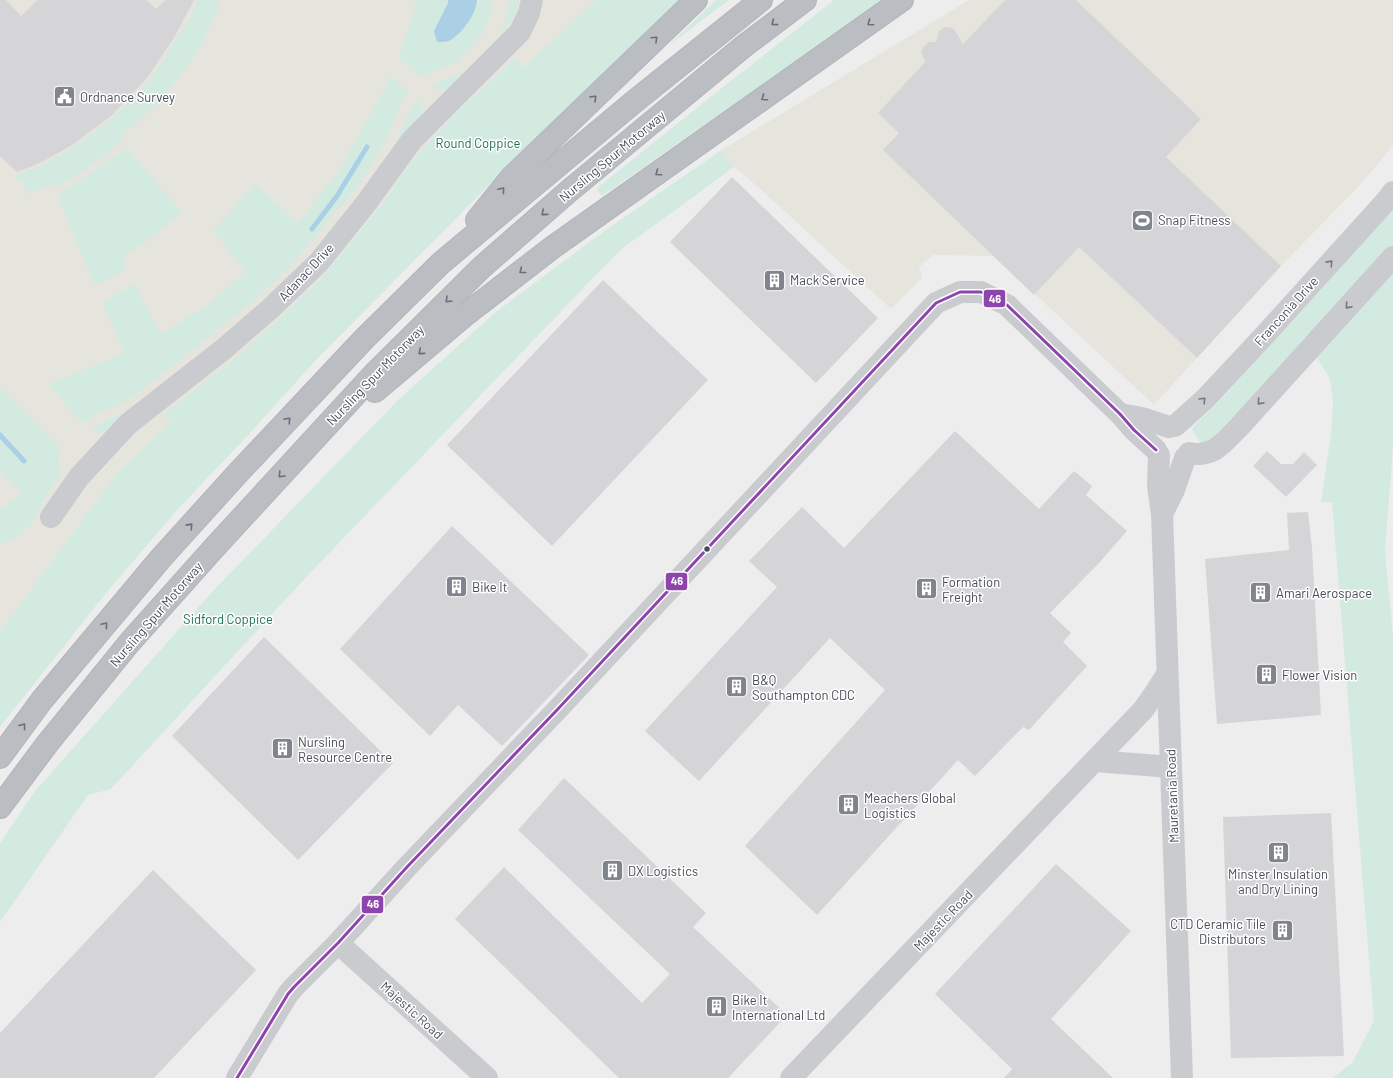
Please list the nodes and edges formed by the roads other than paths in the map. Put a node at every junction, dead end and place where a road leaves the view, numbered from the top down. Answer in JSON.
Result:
{"nodes":[{"id":1,"x":532,"y":0,"type":"edge"},
{"id":2,"x":696,"y":0,"type":"edge"},
{"id":3,"x":760,"y":0,"type":"edge"},
{"id":4,"x":805,"y":0,"type":"edge"},
{"id":5,"x":902,"y":0,"type":"edge"},
{"id":6,"x":1393,"y":192,"type":"edge"},
{"id":7,"x":1393,"y":257,"type":"edge"},
{"id":8,"x":441,"y":263,"type":"junction"},
{"id":9,"x":1120,"y":414,"type":"junction"},
{"id":10,"x":1172,"y":427,"type":"junction"},
{"id":11,"x":303,"y":452,"type":"junction"},
{"id":12,"x":1158,"y":452,"type":"junction"},
{"id":13,"x":1187,"y":455,"type":"junction"},
{"id":14,"x":1162,"y":514,"type":"junction"},
{"id":15,"x":51,"y":517,"type":"dead end"},
{"id":16,"x":1167,"y":674,"type":"junction"},
{"id":17,"x":0,"y":757,"type":"edge"},
{"id":18,"x":1094,"y":761,"type":"junction"},
{"id":19,"x":1171,"y":768,"type":"junction"},
{"id":20,"x":0,"y":807,"type":"edge"},
{"id":21,"x":338,"y":943,"type":"junction"},
{"id":22,"x":237,"y":1078,"type":"edge"},
{"id":23,"x":487,"y":1078,"type":"edge"},
{"id":24,"x":791,"y":1078,"type":"edge"},
{"id":25,"x":1182,"y":1078,"type":"edge"}],
"edges":[{"from":1,"to":15,"type":"street","name":"Adanac Drive"},
{"from":8,"to":2,"type":"highway","one_way":true},
{"from":3,"to":8,"type":"highway"},
{"from":4,"to":11,"type":"highway","name":"Nursling Spur Motorway","one_way":true},
{"from":5,"to":11,"type":"highway","one_way":true},
{"from":10,"to":6,"type":"street","name":"Franconia Drive","one_way":true},
{"from":7,"to":13,"type":"street","one_way":true},
{"from":17,"to":8,"type":"highway","one_way":true},
{"from":9,"to":10,"type":"street"},
{"from":9,"to":12,"type":"street"},
{"from":9,"to":21,"type":"street"},
{"from":10,"to":12,"type":"street"},
{"from":10,"to":13,"type":"street"},
{"from":11,"to":20,"type":"highway","name":"Nursling Spur Motorway","one_way":true},
{"from":12,"to":13,"type":"street"},
{"from":12,"to":14,"type":"street","name":"Mauretania Road"},
{"from":13,"to":14,"type":"street","name":"Mauretania Road"},
{"from":14,"to":16,"type":"street","name":"Mauretania Road"},
{"from":16,"to":18,"type":"street","name":"Majestic Road"},
{"from":16,"to":19,"type":"street","name":"Mauretania Road"},
{"from":18,"to":19,"type":"street"},
{"from":18,"to":24,"type":"street","name":"Majestic Road"},
{"from":19,"to":25,"type":"street","name":"Mauretania Road"},
{"from":21,"to":22,"type":"street"},
{"from":21,"to":23,"type":"street","name":"Majestic Road"}]}
